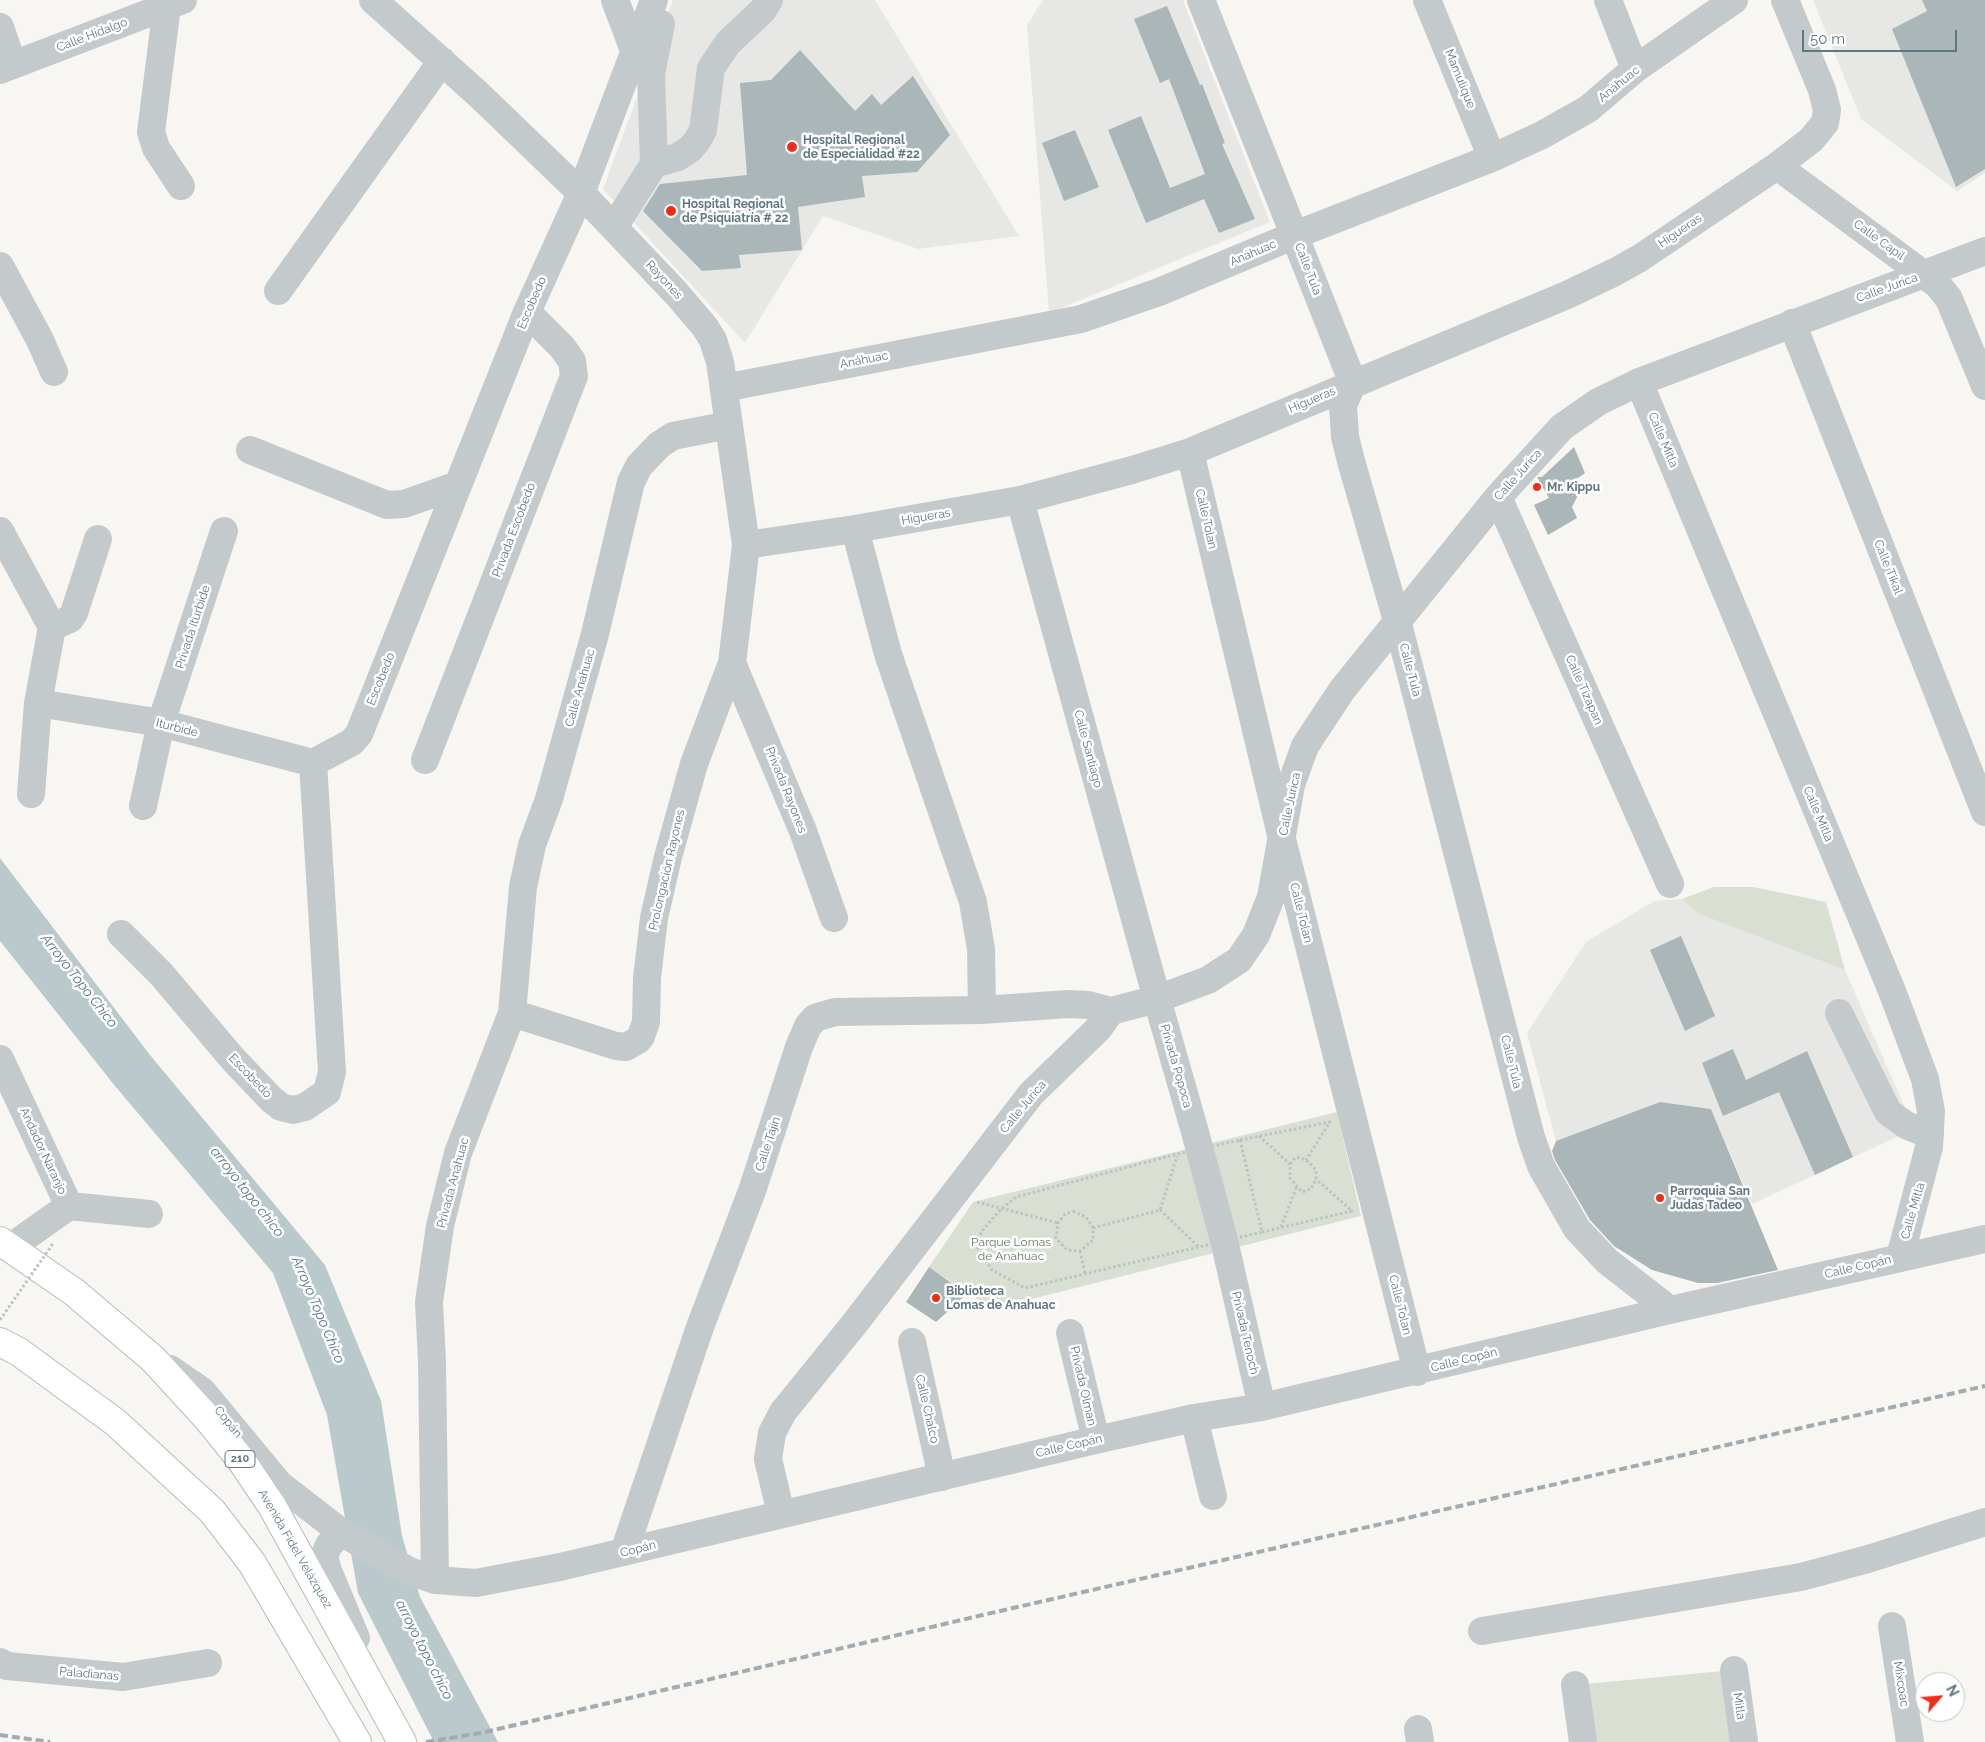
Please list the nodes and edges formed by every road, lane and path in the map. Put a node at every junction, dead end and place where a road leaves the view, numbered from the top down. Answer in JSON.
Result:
{"nodes":[{"id":1,"x":373,"y":0,"type":"edge"},
{"id":2,"x":615,"y":0,"type":"edge"},
{"id":3,"x":654,"y":0,"type":"edge"},
{"id":4,"x":665,"y":0,"type":"edge"},
{"id":5,"x":769,"y":0,"type":"edge"},
{"id":6,"x":1201,"y":0,"type":"edge"},
{"id":7,"x":1427,"y":0,"type":"edge"},
{"id":8,"x":1608,"y":0,"type":"edge"},
{"id":9,"x":1734,"y":0,"type":"edge"},
{"id":10,"x":1785,"y":0,"type":"edge"},
{"id":11,"x":175,"y":3,"type":"edge"},
{"id":12,"x":0,"y":27,"type":"edge"},
{"id":13,"x":635,"y":52,"type":"junction"},
{"id":14,"x":442,"y":61,"type":"junction"},
{"id":15,"x":7,"y":67,"type":"edge"},
{"id":16,"x":1636,"y":69,"type":"junction"},
{"id":17,"x":1492,"y":158,"type":"junction"},
{"id":18,"x":654,"y":164,"type":"junction"},
{"id":19,"x":1776,"y":166,"type":"junction"},
{"id":20,"x":182,"y":186,"type":"dead end"},
{"id":21,"x":581,"y":193,"type":"junction"},
{"id":22,"x":614,"y":227,"type":"junction"},
{"id":23,"x":1295,"y":235,"type":"junction"},
{"id":24,"x":1985,"y":251,"type":"edge"},
{"id":25,"x":0,"y":266,"type":"edge"},
{"id":26,"x":1926,"y":274,"type":"junction"},
{"id":27,"x":278,"y":291,"type":"dead end"},
{"id":28,"x":527,"y":312,"type":"junction"},
{"id":29,"x":1792,"y":323,"type":"junction"},
{"id":30,"x":54,"y":372,"type":"dead end"},
{"id":31,"x":1639,"y":382,"type":"junction"},
{"id":32,"x":1353,"y":383,"type":"junction"},
{"id":33,"x":1985,"y":386,"type":"edge"},
{"id":34,"x":724,"y":388,"type":"junction"},
{"id":35,"x":729,"y":424,"type":"junction"},
{"id":36,"x":250,"y":450,"type":"dead end"},
{"id":37,"x":1190,"y":452,"type":"junction"},
{"id":38,"x":458,"y":485,"type":"junction"},
{"id":39,"x":1498,"y":497,"type":"junction"},
{"id":40,"x":1020,"y":500,"type":"junction"},
{"id":41,"x":855,"y":530,"type":"junction"},
{"id":42,"x":224,"y":531,"type":"dead end"},
{"id":43,"x":0,"y":532,"type":"edge"},
{"id":44,"x":98,"y":539,"type":"dead end"},
{"id":45,"x":746,"y":545,"type":"junction"},
{"id":46,"x":1398,"y":624,"type":"junction"},
{"id":47,"x":52,"y":627,"type":"junction"},
{"id":48,"x":732,"y":663,"type":"junction"},
{"id":49,"x":38,"y":703,"type":"junction"},
{"id":50,"x":161,"y":723,"type":"junction"},
{"id":51,"x":425,"y":760,"type":"dead end"},
{"id":52,"x":313,"y":762,"type":"junction"},
{"id":53,"x":31,"y":794,"type":"dead end"},
{"id":54,"x":143,"y":806,"type":"dead end"},
{"id":55,"x":1985,"y":812,"type":"edge"},
{"id":56,"x":1282,"y":839,"type":"junction"},
{"id":57,"x":1670,"y":884,"type":"dead end"},
{"id":58,"x":834,"y":918,"type":"dead end"},
{"id":59,"x":121,"y":934,"type":"dead end"},
{"id":60,"x":1156,"y":999,"type":"junction"},
{"id":61,"x":982,"y":1010,"type":"junction"},
{"id":62,"x":1111,"y":1011,"type":"junction"},
{"id":63,"x":512,"y":1013,"type":"junction"},
{"id":64,"x":1839,"y":1013,"type":"dead end"},
{"id":65,"x":0,"y":1059,"type":"edge"},
{"id":66,"x":1930,"y":1135,"type":"junction"},
{"id":67,"x":1259,"y":1136,"type":"junction"},
{"id":68,"x":1240,"y":1140,"type":"junction"},
{"id":69,"x":1191,"y":1145,"type":"junction"},
{"id":70,"x":1306,"y":1160,"type":"junction"},
{"id":71,"x":1290,"y":1164,"type":"junction"},
{"id":72,"x":1316,"y":1179,"type":"junction"},
{"id":73,"x":1297,"y":1186,"type":"junction"},
{"id":74,"x":952,"y":1196,"type":"junction"},
{"id":75,"x":69,"y":1206,"type":"junction"},
{"id":76,"x":1001,"y":1209,"type":"junction"},
{"id":77,"x":1160,"y":1210,"type":"junction"},
{"id":78,"x":149,"y":1214,"type":"dead end"},
{"id":79,"x":1058,"y":1223,"type":"junction"},
{"id":80,"x":1281,"y":1227,"type":"junction"},
{"id":81,"x":1093,"y":1228,"type":"junction"},
{"id":82,"x":1262,"y":1232,"type":"junction"},
{"id":83,"x":1985,"y":1239,"type":"edge"},
{"id":84,"x":54,"y":1242,"type":"dead end"},
{"id":85,"x":6,"y":1244,"type":"edge"},
{"id":86,"x":1217,"y":1248,"type":"junction"},
{"id":87,"x":1080,"y":1250,"type":"junction"},
{"id":88,"x":1900,"y":1257,"type":"junction"},
{"id":89,"x":1086,"y":1274,"type":"junction"},
{"id":90,"x":1670,"y":1310,"type":"junction"},
{"id":91,"x":0,"y":1320,"type":"edge"},
{"id":92,"x":1070,"y":1333,"type":"dead end"},
{"id":93,"x":0,"y":1342,"type":"edge"},
{"id":94,"x":912,"y":1342,"type":"dead end"},
{"id":95,"x":153,"y":1359,"type":"junction"},
{"id":96,"x":1417,"y":1372,"type":"junction"},
{"id":97,"x":1262,"y":1408,"type":"junction"},
{"id":98,"x":1194,"y":1418,"type":"junction"},
{"id":99,"x":1096,"y":1440,"type":"junction"},
{"id":100,"x":942,"y":1477,"type":"junction"},
{"id":101,"x":1213,"y":1496,"type":"dead end"},
{"id":102,"x":781,"y":1514,"type":"junction"},
{"id":103,"x":1985,"y":1522,"type":"edge"},
{"id":104,"x":346,"y":1534,"type":"junction"},
{"id":105,"x":624,"y":1552,"type":"junction"},
{"id":106,"x":435,"y":1580,"type":"junction"},
{"id":107,"x":1892,"y":1626,"type":"dead end"},
{"id":108,"x":1482,"y":1631,"type":"dead end"},
{"id":109,"x":0,"y":1662,"type":"edge"},
{"id":110,"x":208,"y":1663,"type":"dead end"},
{"id":111,"x":1734,"y":1670,"type":"dead end"},
{"id":112,"x":1575,"y":1685,"type":"dead end"},
{"id":113,"x":381,"y":1703,"type":"junction"},
{"id":114,"x":357,"y":1742,"type":"edge"},
{"id":115,"x":402,"y":1742,"type":"edge"},
{"id":116,"x":1583,"y":1742,"type":"edge"},
{"id":117,"x":1744,"y":1742,"type":"edge"},
{"id":118,"x":1910,"y":1742,"type":"edge"}],
"edges":[{"from":1,"to":14,"type":"street","name":"Rayones"},
{"from":2,"to":13,"type":"street"},
{"from":3,"to":13,"type":"street","name":"Escobedo"},
{"from":4,"to":18,"type":"street"},
{"from":5,"to":18,"type":"street"},
{"from":6,"to":23,"type":"street","name":"Calle Tula"},
{"from":7,"to":17,"type":"street","name":"Mamulique"},
{"from":8,"to":16,"type":"street"},
{"from":9,"to":16,"type":"street","name":"Anáhuac"},
{"from":10,"to":19,"type":"street","name":"Higueras"},
{"from":11,"to":15,"type":"street","name":"Calle Hidalgo"},
{"from":11,"to":20,"type":"street"},
{"from":12,"to":15,"type":"street"},
{"from":13,"to":21,"type":"street","name":"Escobedo"},
{"from":14,"to":21,"type":"street","name":"Rayones"},
{"from":14,"to":27,"type":"street"},
{"from":16,"to":17,"type":"street","name":"Anáhuac"},
{"from":17,"to":23,"type":"street","name":"Anáhuac"},
{"from":18,"to":22,"type":"street"},
{"from":19,"to":26,"type":"street","name":"Calle Capil"},
{"from":19,"to":32,"type":"street","name":"Higueras"},
{"from":21,"to":22,"type":"street","name":"Rayones"},
{"from":21,"to":28,"type":"street","name":"Escobedo"},
{"from":22,"to":34,"type":"street","name":"Rayones"},
{"from":23,"to":32,"type":"street","name":"Calle Tula"},
{"from":23,"to":34,"type":"street","name":"Anáhuac"},
{"from":24,"to":26,"type":"street","name":"Calle Jurica"},
{"from":25,"to":30,"type":"street"},
{"from":26,"to":29,"type":"street","name":"Calle Jurica"},
{"from":26,"to":33,"type":"street","name":"Calle Capil"},
{"from":28,"to":38,"type":"street","name":"Escobedo"},
{"from":28,"to":51,"type":"street","name":"Privada Escobedo"},
{"from":29,"to":31,"type":"street","name":"Calle Jurica"},
{"from":29,"to":55,"type":"street","name":"Calle Tikal"},
{"from":31,"to":39,"type":"street","name":"Calle Jurica"},
{"from":31,"to":66,"type":"street","name":"Calle Mitla"},
{"from":32,"to":37,"type":"street","name":"Higueras"},
{"from":32,"to":46,"type":"street","name":"Calle Tula"},
{"from":34,"to":35,"type":"street","name":"Rayones"},
{"from":35,"to":45,"type":"street","name":"Rayones"},
{"from":35,"to":63,"type":"street","name":"Calle Anáhuac"},
{"from":36,"to":38,"type":"street"},
{"from":37,"to":40,"type":"street","name":"Higueras"},
{"from":37,"to":56,"type":"street","name":"Calle Tolan"},
{"from":38,"to":52,"type":"street","name":"Escobedo"},
{"from":39,"to":46,"type":"street","name":"Calle Jurica"},
{"from":39,"to":57,"type":"street","name":"Calle Tizapan"},
{"from":40,"to":41,"type":"street","name":"Higueras"},
{"from":40,"to":60,"type":"street","name":"Calle Santiago"},
{"from":41,"to":45,"type":"street","name":"Higueras"},
{"from":41,"to":61,"type":"street"},
{"from":42,"to":50,"type":"street","name":"Privada Iturbide"},
{"from":43,"to":47,"type":"street"},
{"from":44,"to":47,"type":"street"},
{"from":45,"to":48,"type":"street","name":"Rayones"},
{"from":46,"to":56,"type":"street","name":"Calle Jurica"},
{"from":46,"to":90,"type":"street","name":"Calle Tula"},
{"from":47,"to":49,"type":"street"},
{"from":48,"to":58,"type":"street","name":"Privada Rayones"},
{"from":48,"to":63,"type":"street","name":"Prolongación Rayones"},
{"from":49,"to":50,"type":"street","name":"Iturbide"},
{"from":49,"to":53,"type":"street"},
{"from":50,"to":52,"type":"street","name":"Iturbide"},
{"from":50,"to":54,"type":"street","name":"Privada Iturbide"},
{"from":52,"to":59,"type":"street","name":"Escobedo"},
{"from":56,"to":60,"type":"street","name":"Calle Jurica"},
{"from":56,"to":96,"type":"street","name":"Calle Tolan"},
{"from":60,"to":62,"type":"street","name":"Calle Jurica"},
{"from":60,"to":69,"type":"street","name":"Privada Popoca"},
{"from":61,"to":62,"type":"street","name":"Calle Tajín"},
{"from":61,"to":105,"type":"street","name":"Calle Tajín"},
{"from":62,"to":74,"type":"street","name":"Calle Jurica"},
{"from":63,"to":106,"type":"street","name":"Privada Anáhuac"},
{"from":64,"to":66,"type":"street"},
{"from":65,"to":75,"type":"street","name":"Andador Naranjo"},
{"from":66,"to":88,"type":"street","name":"Calle Mitla"},
{"from":67,"to":68,"type":"path"},
{"from":67,"to":70,"type":"path"},
{"from":67,"to":71,"type":"path"},
{"from":68,"to":69,"type":"path"},
{"from":68,"to":82,"type":"path"},
{"from":69,"to":76,"type":"path"},
{"from":69,"to":77,"type":"path"},
{"from":69,"to":86,"type":"street","name":"Privada Popoca"},
{"from":70,"to":71,"type":"path"},
{"from":70,"to":72,"type":"path"},
{"from":71,"to":73,"type":"path"},
{"from":72,"to":73,"type":"path"},
{"from":72,"to":80,"type":"path"},
{"from":73,"to":80,"type":"path"},
{"from":74,"to":76,"type":"path"},
{"from":74,"to":102,"type":"street","name":"Calle Jurica"},
{"from":75,"to":78,"type":"street"},
{"from":75,"to":85,"type":"street","name":"Andador Naranjo"},
{"from":76,"to":79,"type":"path"},
{"from":76,"to":89,"type":"path"},
{"from":77,"to":81,"type":"path"},
{"from":77,"to":86,"type":"path"},
{"from":79,"to":81,"type":"path"},
{"from":79,"to":87,"type":"path"},
{"from":80,"to":82,"type":"path"},
{"from":81,"to":87,"type":"path"},
{"from":82,"to":86,"type":"path"},
{"from":83,"to":88,"type":"street","name":"Calle Copán"},
{"from":84,"to":91,"type":"path","bridge":true},
{"from":85,"to":95,"type":"highway","name":"Avenida Fidel Velázquez","number":"210"},
{"from":86,"to":89,"type":"path"},
{"from":86,"to":97,"type":"street","name":"Privada Tenoch"},
{"from":87,"to":89,"type":"path"},
{"from":88,"to":90,"type":"street","name":"Calle Copán"},
{"from":90,"to":96,"type":"street","name":"Calle Copán"},
{"from":92,"to":99,"type":"street","name":"Privada Olman"},
{"from":93,"to":114,"type":"highway"},
{"from":94,"to":100,"type":"street","name":"Calle Chalco"},
{"from":95,"to":104,"type":"street","name":"Copán"},
{"from":95,"to":113,"type":"highway","name":"Avenida Fidel Velázquez","number":"210"},
{"from":96,"to":97,"type":"street","name":"Calle Copán"},
{"from":97,"to":98,"type":"street","name":"Calle Copán"},
{"from":98,"to":99,"type":"street","name":"Calle Copán"},
{"from":98,"to":101,"type":"street"},
{"from":99,"to":100,"type":"street","name":"Calle Copán"},
{"from":100,"to":102,"type":"street","name":"Copán"},
{"from":102,"to":105,"type":"street","name":"Copán"},
{"from":103,"to":108,"type":"street"},
{"from":104,"to":106,"type":"street","name":"Copán"},
{"from":104,"to":113,"type":"street"},
{"from":105,"to":106,"type":"street","name":"Copán"},
{"from":107,"to":118,"type":"street","name":"Mixcoac"},
{"from":109,"to":110,"type":"street","name":"Paladianas"},
{"from":111,"to":117,"type":"street","name":"Mitla"},
{"from":112,"to":116,"type":"street"},
{"from":113,"to":115,"type":"highway","name":"Avenida Fidel Velázquez","number":"210"}]}
